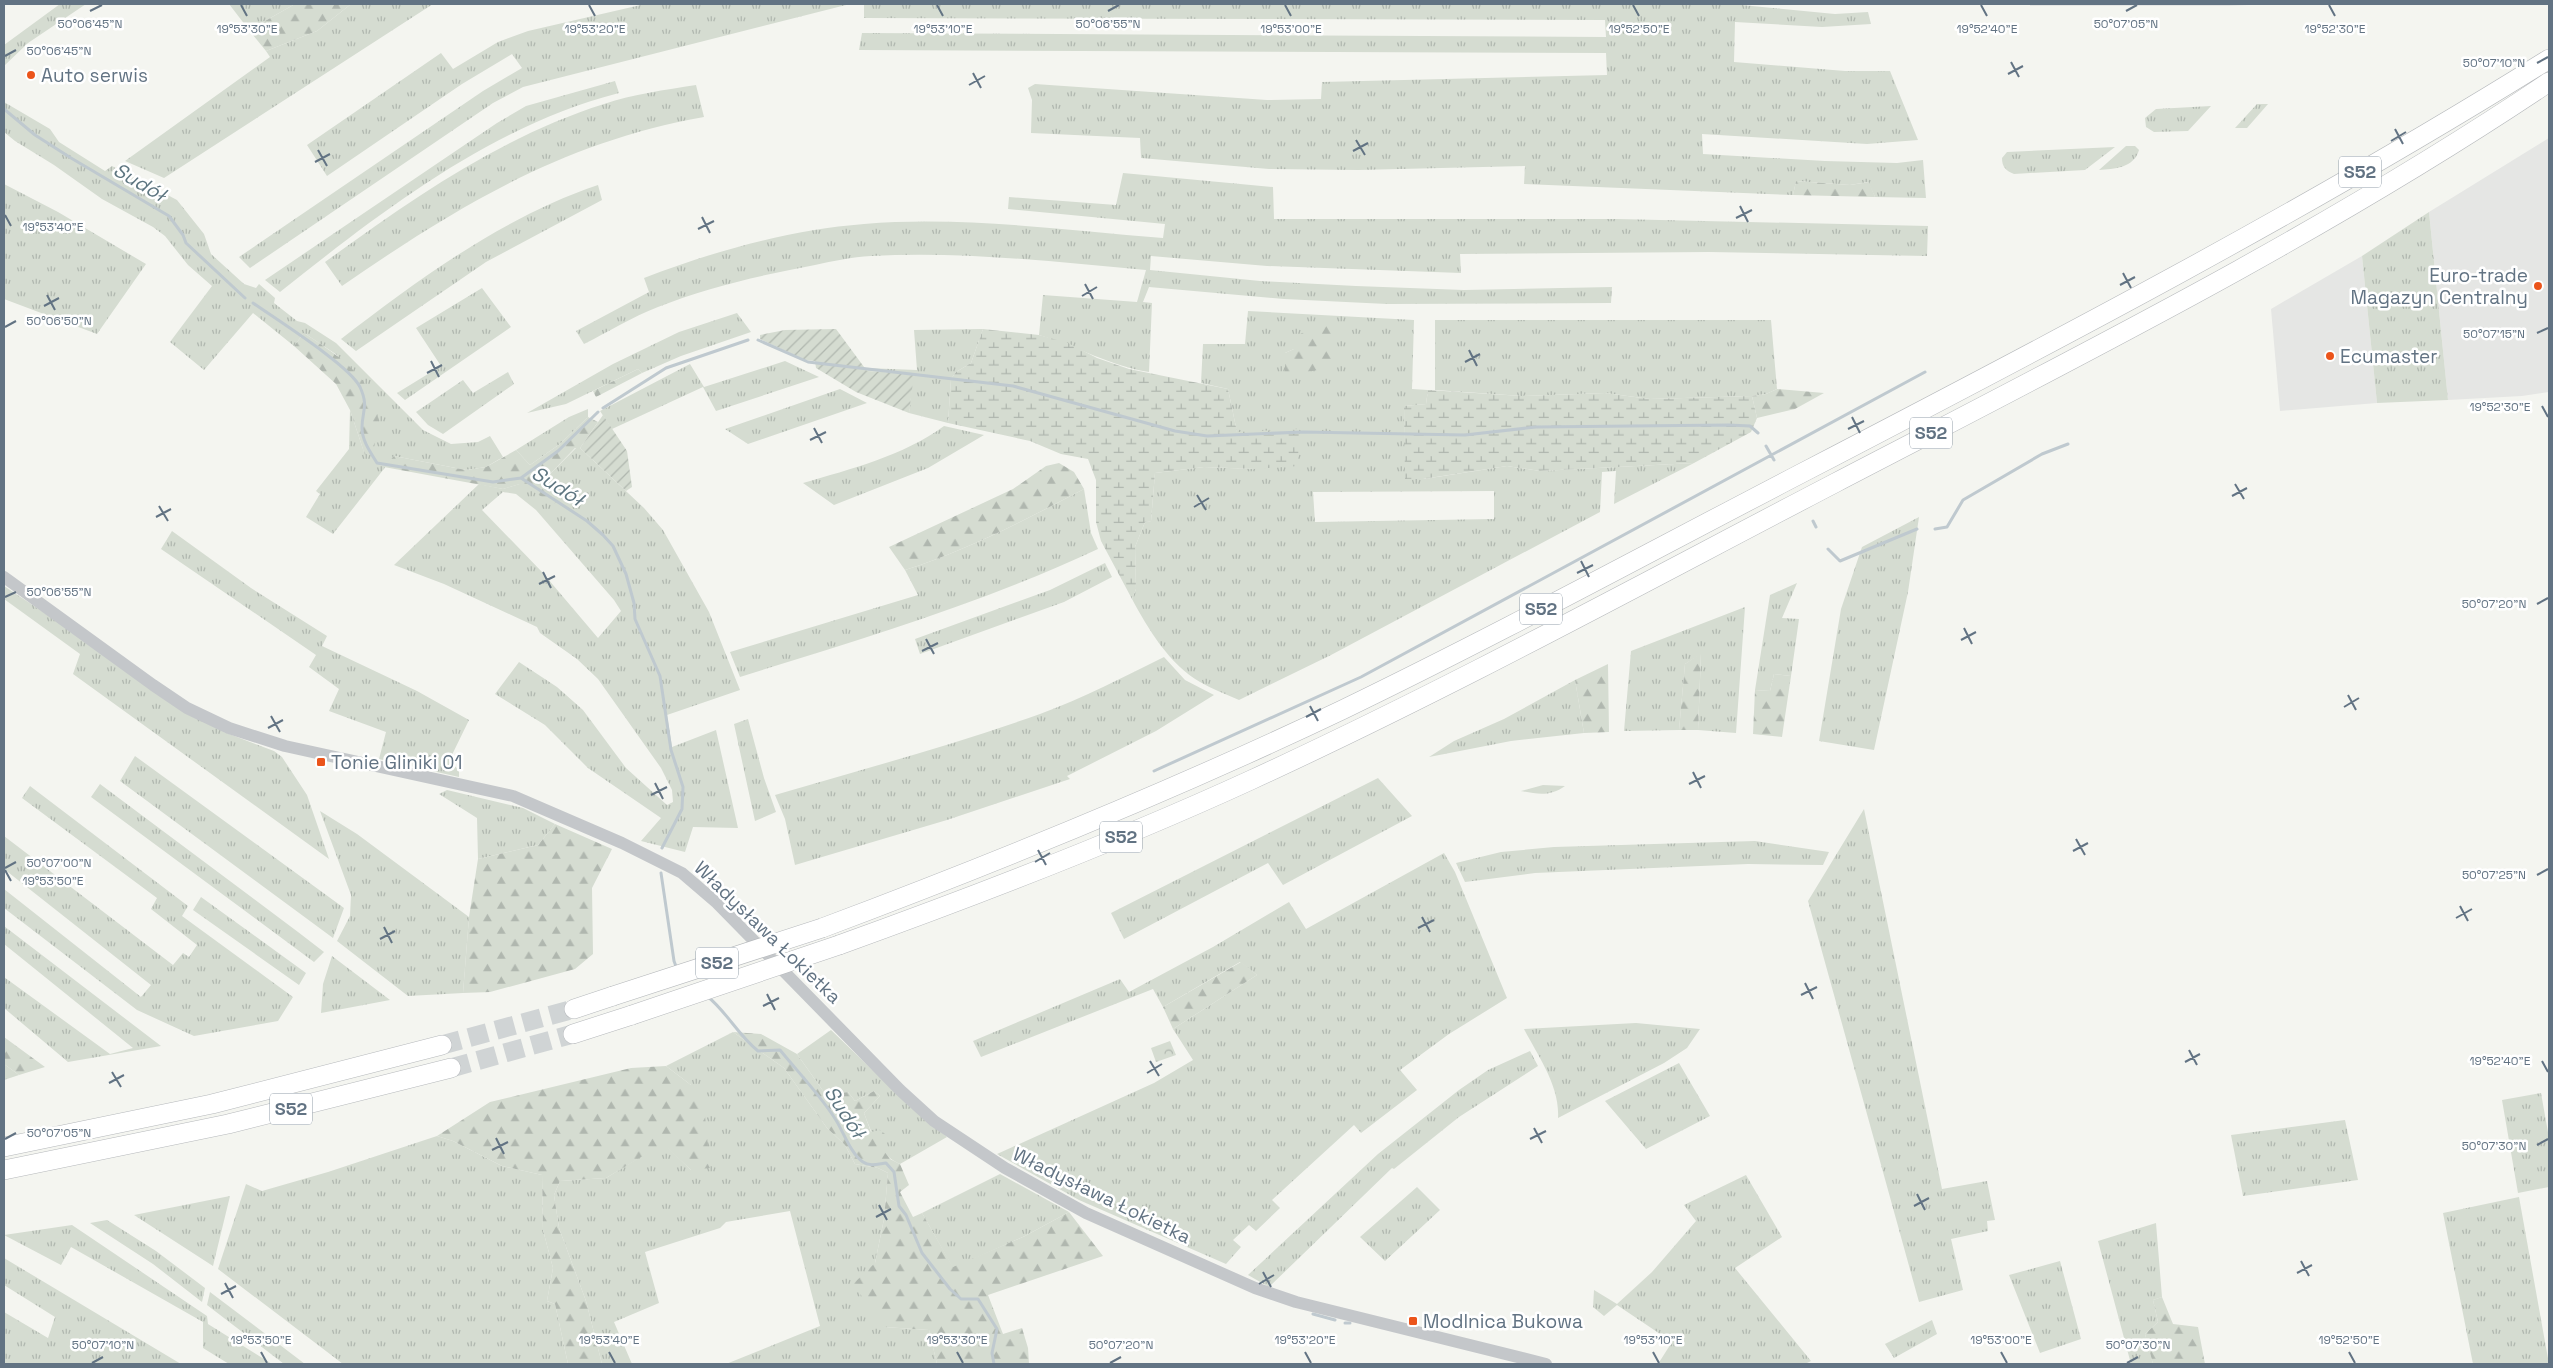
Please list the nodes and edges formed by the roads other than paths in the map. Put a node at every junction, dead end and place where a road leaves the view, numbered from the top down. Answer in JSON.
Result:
{"nodes":[{"id":1,"x":2549,"y":49,"type":"edge"},
{"id":2,"x":2549,"y":59,"type":"edge"},
{"id":3,"x":2549,"y":82,"type":"edge"},
{"id":4,"x":2549,"y":96,"type":"edge"},
{"id":5,"x":2482,"y":101,"type":"junction"},
{"id":6,"x":2488,"y":123,"type":"junction"},
{"id":7,"x":4,"y":577,"type":"edge"},
{"id":8,"x":574,"y":1009,"type":"tunnel mouth"},
{"id":9,"x":573,"y":1034,"type":"tunnel mouth"},
{"id":10,"x":442,"y":1045,"type":"tunnel mouth"},
{"id":11,"x":451,"y":1068,"type":"tunnel mouth"},
{"id":12,"x":4,"y":1146,"type":"edge"},
{"id":13,"x":4,"y":1170,"type":"edge"},
{"id":14,"x":1546,"y":1364,"type":"edge"}],
"edges":[{"from":1,"to":5,"type":"highway"},
{"from":2,"to":5,"type":"highway","number":"S52"},
{"from":3,"to":6,"type":"highway","number":"S52"},
{"from":4,"to":6,"type":"highway"},
{"from":5,"to":8,"type":"highway","number":"S52","bridge":true},
{"from":6,"to":9,"type":"highway","number":"S52","bridge":true},
{"from":7,"to":14,"type":"street","name":"Władysława Łokietka"},
{"from":10,"to":12,"type":"highway","number":"S52"},
{"from":11,"to":13,"type":"highway","number":"S52"}]}
